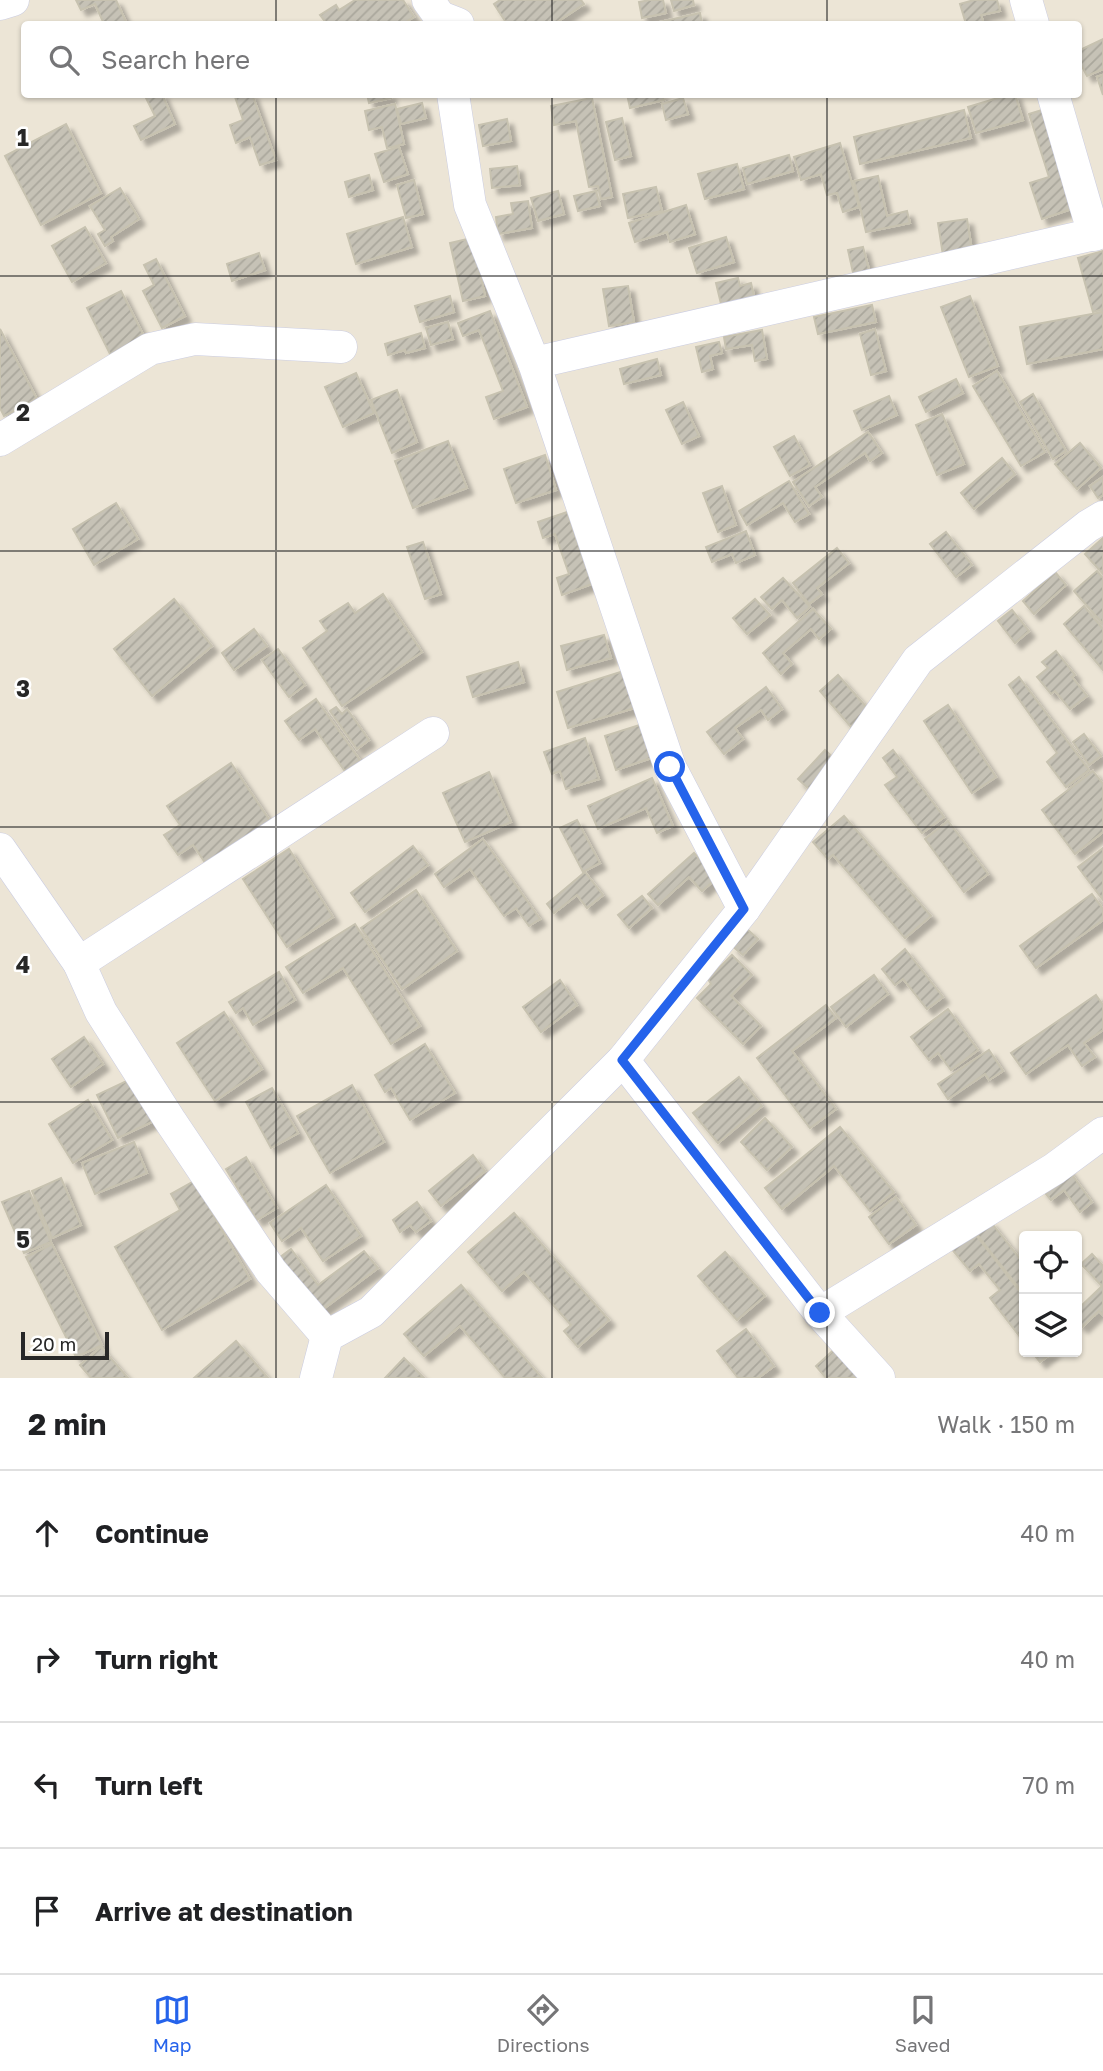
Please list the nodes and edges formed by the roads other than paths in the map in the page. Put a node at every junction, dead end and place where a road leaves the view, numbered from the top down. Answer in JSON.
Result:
{"nodes":[{"id":1,"x":13,"y":0,"type":"edge"},
{"id":2,"x":1026,"y":0,"type":"edge"},
{"id":3,"x":0,"y":4,"type":"edge"},
{"id":4,"x":1032,"y":21,"type":"edge"},
{"id":5,"x":454,"y":98,"type":"edge"},
{"id":6,"x":1054,"y":98,"type":"edge"},
{"id":7,"x":1098,"y":234,"type":"edge"},
{"id":8,"x":341,"y":347,"type":"dead end"},
{"id":9,"x":534,"y":363,"type":"junction"},
{"id":10,"x":0,"y":440,"type":"edge"},
{"id":11,"x":1103,"y":517,"type":"edge"},
{"id":12,"x":433,"y":733,"type":"dead end"},
{"id":13,"x":0,"y":849,"type":"edge"},
{"id":14,"x":744,"y":909,"type":"junction"},
{"id":15,"x":79,"y":963,"type":"junction"},
{"id":16,"x":622,"y":1060,"type":"junction"},
{"id":17,"x":1103,"y":1133,"type":"edge"},
{"id":18,"x":820,"y":1313,"type":"junction"},
{"id":19,"x":327,"y":1336,"type":"junction"},
{"id":20,"x":316,"y":1378,"type":"edge"},
{"id":21,"x":879,"y":1378,"type":"edge"}],
"edges":[{"from":1,"to":3,"type":"street"},
{"from":2,"to":4,"type":"street"},
{"from":5,"to":9,"type":"street"},
{"from":6,"to":7,"type":"street"},
{"from":7,"to":9,"type":"street"},
{"from":8,"to":10,"type":"street"},
{"from":9,"to":14,"type":"street"},
{"from":11,"to":14,"type":"street"},
{"from":12,"to":15,"type":"street"},
{"from":13,"to":15,"type":"street"},
{"from":14,"to":16,"type":"street"},
{"from":15,"to":19,"type":"street"},
{"from":16,"to":18,"type":"street"},
{"from":16,"to":19,"type":"street"},
{"from":17,"to":18,"type":"street"},
{"from":18,"to":21,"type":"street"},
{"from":19,"to":20,"type":"street"}]}
